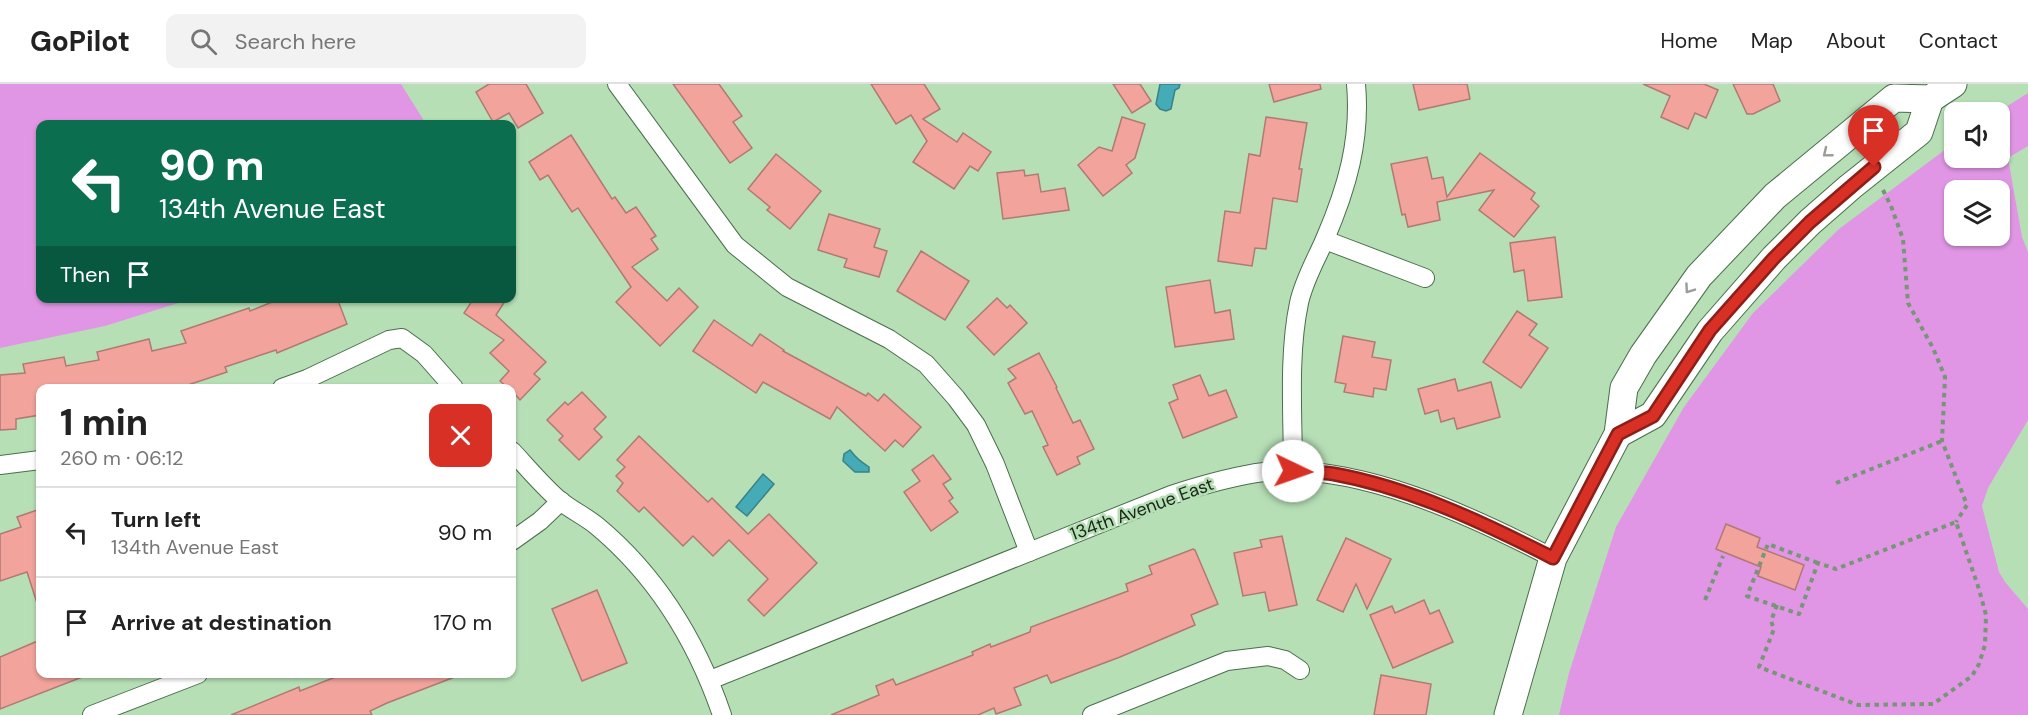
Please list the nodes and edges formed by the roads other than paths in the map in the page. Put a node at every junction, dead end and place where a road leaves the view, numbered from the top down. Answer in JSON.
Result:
{"nodes":[{"id":1,"x":617,"y":84,"type":"edge"},
{"id":2,"x":1356,"y":84,"type":"edge"},
{"id":3,"x":1953,"y":84,"type":"edge"},
{"id":4,"x":1929,"y":99,"type":"junction"},
{"id":5,"x":1325,"y":240,"type":"junction"},
{"id":6,"x":1425,"y":278,"type":"dead end"},
{"id":7,"x":293,"y":384,"type":"edge"},
{"id":8,"x":450,"y":384,"type":"edge"},
{"id":9,"x":1618,"y":434,"type":"junction"},
{"id":10,"x":516,"y":454,"type":"edge"},
{"id":11,"x":36,"y":460,"type":"edge"},
{"id":12,"x":0,"y":465,"type":"edge"},
{"id":13,"x":1293,"y":471,"type":"junction"},
{"id":14,"x":561,"y":501,"type":"junction"},
{"id":15,"x":516,"y":538,"type":"edge"},
{"id":16,"x":1029,"y":552,"type":"junction"},
{"id":17,"x":1553,"y":558,"type":"junction"},
{"id":18,"x":1300,"y":669,"type":"dead end"},
{"id":19,"x":188,"y":678,"type":"edge"},
{"id":20,"x":710,"y":680,"type":"junction"},
{"id":21,"x":92,"y":715,"type":"edge"},
{"id":22,"x":722,"y":715,"type":"edge"},
{"id":23,"x":1092,"y":715,"type":"edge"},
{"id":24,"x":1508,"y":715,"type":"edge"}],
"edges":[{"from":1,"to":16,"type":"street"},
{"from":2,"to":5,"type":"street"},
{"from":3,"to":4,"type":"street"},
{"from":4,"to":9,"type":"street"},
{"from":4,"to":9,"type":"street","one_way":true},
{"from":5,"to":6,"type":"street"},
{"from":5,"to":13,"type":"street"},
{"from":7,"to":8,"type":"street"},
{"from":9,"to":17,"type":"street"},
{"from":10,"to":14,"type":"street"},
{"from":11,"to":12,"type":"street"},
{"from":13,"to":16,"type":"street","name":"134th Avenue East"},
{"from":13,"to":17,"type":"street","name":"134th Avenue East"},
{"from":14,"to":15,"type":"street"},
{"from":14,"to":20,"type":"street"},
{"from":16,"to":20,"type":"street","name":"134th Avenue East"},
{"from":17,"to":24,"type":"street"},
{"from":18,"to":23,"type":"street"},
{"from":19,"to":21,"type":"street"},
{"from":20,"to":22,"type":"street"}]}
